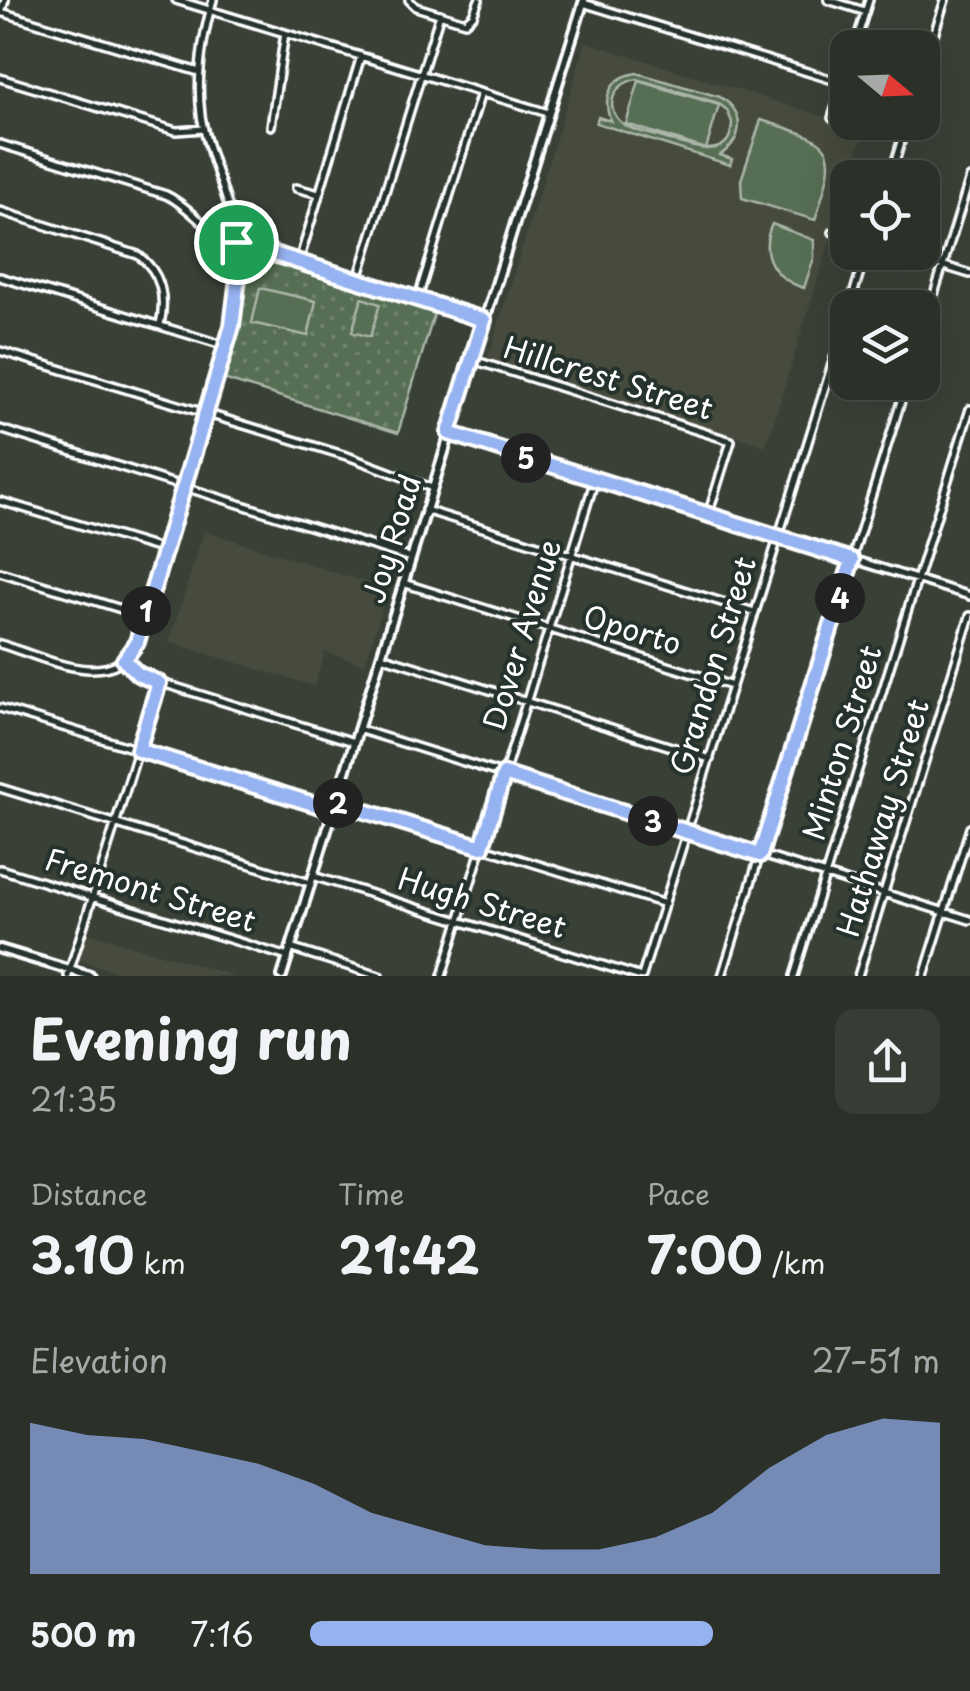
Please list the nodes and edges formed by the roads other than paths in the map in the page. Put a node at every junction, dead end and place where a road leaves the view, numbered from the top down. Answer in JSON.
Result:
{"nodes":[{"id":1,"x":5,"y":0,"type":"edge"},
{"id":2,"x":176,"y":0,"type":"edge"},
{"id":3,"x":214,"y":0,"type":"edge"},
{"id":4,"x":408,"y":0,"type":"edge"},
{"id":5,"x":478,"y":0,"type":"edge"},
{"id":6,"x":828,"y":0,"type":"edge"},
{"id":7,"x":869,"y":0,"type":"edge"},
{"id":8,"x":945,"y":0,"type":"edge"},
{"id":9,"x":584,"y":2,"type":"edge"},
{"id":10,"x":210,"y":10,"type":"junction"},
{"id":11,"x":865,"y":11,"type":"junction"},
{"id":12,"x":0,"y":14,"type":"edge"},
{"id":13,"x":440,"y":14,"type":"junction"},
{"id":14,"x":859,"y":30,"type":"edge"},
{"id":15,"x":935,"y":30,"type":"edge"},
{"id":16,"x":285,"y":32,"type":"junction"},
{"id":17,"x":361,"y":56,"type":"junction"},
{"id":18,"x":199,"y":72,"type":"junction"},
{"id":19,"x":421,"y":74,"type":"junction"},
{"id":20,"x":0,"y":78,"type":"edge"},
{"id":21,"x":830,"y":79,"type":"edge"},
{"id":22,"x":481,"y":93,"type":"junction"},
{"id":23,"x":548,"y":114,"type":"junction"},
{"id":24,"x":271,"y":126,"type":"dead end"},
{"id":25,"x":204,"y":130,"type":"junction"},
{"id":26,"x":0,"y":144,"type":"edge"},
{"id":27,"x":970,"y":178,"type":"edge"},
{"id":28,"x":296,"y":188,"type":"dead end"},
{"id":29,"x":318,"y":194,"type":"junction"},
{"id":30,"x":0,"y":211,"type":"edge"},
{"id":31,"x":236,"y":242,"type":"junction"},
{"id":32,"x":299,"y":262,"type":"junction"},
{"id":33,"x":940,"y":265,"type":"edge"},
{"id":34,"x":943,"y":266,"type":"junction"},
{"id":35,"x":970,"y":274,"type":"edge"},
{"id":36,"x":0,"y":277,"type":"edge"},
{"id":37,"x":358,"y":279,"type":"junction"},
{"id":38,"x":935,"y":290,"type":"edge"},
{"id":39,"x":418,"y":298,"type":"junction"},
{"id":40,"x":484,"y":320,"type":"junction"},
{"id":41,"x":160,"y":326,"type":"junction"},
{"id":42,"x":226,"y":346,"type":"junction"},
{"id":43,"x":0,"y":351,"type":"edge"},
{"id":44,"x":472,"y":360,"type":"junction"},
{"id":45,"x":830,"y":368,"type":"edge"},
{"id":46,"x":901,"y":400,"type":"edge"},
{"id":47,"x":970,"y":409,"type":"edge"},
{"id":48,"x":206,"y":413,"type":"junction"},
{"id":49,"x":0,"y":429,"type":"edge"},
{"id":50,"x":449,"y":433,"type":"junction"},
{"id":51,"x":595,"y":480,"type":"junction"},
{"id":52,"x":184,"y":484,"type":"junction"},
{"id":53,"x":432,"y":488,"type":"junction"},
{"id":54,"x":0,"y":501,"type":"edge"},
{"id":55,"x":426,"y":510,"type":"junction"},
{"id":56,"x":708,"y":515,"type":"junction"},
{"id":57,"x":778,"y":537,"type":"junction"},
{"id":58,"x":164,"y":550,"type":"junction"},
{"id":59,"x":572,"y":555,"type":"junction"},
{"id":60,"x":411,"y":558,"type":"junction"},
{"id":61,"x":852,"y":560,"type":"junction"},
{"id":62,"x":0,"y":572,"type":"edge"},
{"id":63,"x":916,"y":580,"type":"junction"},
{"id":64,"x":403,"y":583,"type":"junction"},
{"id":65,"x":970,"y":596,"type":"edge"},
{"id":66,"x":754,"y":612,"type":"junction"},
{"id":67,"x":144,"y":616,"type":"junction"},
{"id":68,"x":970,"y":616,"type":"edge"},
{"id":69,"x":549,"y":628,"type":"junction"},
{"id":70,"x":0,"y":644,"type":"edge"},
{"id":71,"x":380,"y":656,"type":"junction"},
{"id":72,"x":124,"y":660,"type":"junction"},
{"id":73,"x":159,"y":683,"type":"junction"},
{"id":74,"x":732,"y":686,"type":"junction"},
{"id":75,"x":526,"y":702,"type":"junction"},
{"id":76,"x":0,"y":708,"type":"edge"},
{"id":77,"x":358,"y":729,"type":"junction"},
{"id":78,"x":354,"y":742,"type":"junction"},
{"id":79,"x":138,"y":750,"type":"junction"},
{"id":80,"x":710,"y":758,"type":"junction"},
{"id":81,"x":504,"y":774,"type":"junction"},
{"id":82,"x":0,"y":788,"type":"edge"},
{"id":83,"x":334,"y":806,"type":"junction"},
{"id":84,"x":115,"y":823,"type":"junction"},
{"id":85,"x":970,"y":828,"type":"edge"},
{"id":86,"x":687,"y":832,"type":"junction"},
{"id":87,"x":482,"y":847,"type":"junction"},
{"id":88,"x":760,"y":855,"type":"junction"},
{"id":89,"x":0,"y":869,"type":"edge"},
{"id":90,"x":827,"y":876,"type":"junction"},
{"id":91,"x":312,"y":879,"type":"junction"},
{"id":92,"x":884,"y":893,"type":"junction"},
{"id":93,"x":92,"y":897,"type":"junction"},
{"id":94,"x":664,"y":904,"type":"junction"},
{"id":95,"x":944,"y":912,"type":"junction"},
{"id":96,"x":459,"y":920,"type":"junction"},
{"id":97,"x":970,"y":920,"type":"edge"},
{"id":98,"x":0,"y":949,"type":"edge"},
{"id":99,"x":289,"y":952,"type":"junction"},
{"id":100,"x":69,"y":973,"type":"edge"},
{"id":101,"x":90,"y":976,"type":"edge"},
{"id":102,"x":282,"y":976,"type":"edge"},
{"id":103,"x":379,"y":976,"type":"edge"},
{"id":104,"x":442,"y":976,"type":"edge"},
{"id":105,"x":640,"y":976,"type":"edge"},
{"id":106,"x":722,"y":976,"type":"edge"},
{"id":107,"x":794,"y":976,"type":"edge"},
{"id":108,"x":858,"y":976,"type":"edge"},
{"id":109,"x":924,"y":976,"type":"edge"}],
"edges":[{"from":1,"to":12,"type":"street"},
{"from":2,"to":10,"type":"street"},
{"from":3,"to":10,"type":"street"},
{"from":4,"to":13,"type":"street"},
{"from":5,"to":13,"type":"street"},
{"from":6,"to":11,"type":"street"},
{"from":7,"to":11,"type":"street"},
{"from":8,"to":15,"type":"street"},
{"from":9,"to":21,"type":"street"},
{"from":9,"to":23,"type":"street","name":"Joy Road"},
{"from":10,"to":16,"type":"street"},
{"from":10,"to":18,"type":"street"},
{"from":11,"to":14,"type":"street"},
{"from":12,"to":18,"type":"street"},
{"from":13,"to":19,"type":"street"},
{"from":16,"to":17,"type":"street"},
{"from":16,"to":24,"type":"street"},
{"from":17,"to":19,"type":"street"},
{"from":17,"to":29,"type":"street"},
{"from":18,"to":25,"type":"street"},
{"from":19,"to":22,"type":"street"},
{"from":19,"to":37,"type":"street"},
{"from":20,"to":25,"type":"street"},
{"from":22,"to":23,"type":"street"},
{"from":22,"to":39,"type":"street"},
{"from":23,"to":40,"type":"street","name":"Joy Road"},
{"from":25,"to":31,"type":"street"},
{"from":26,"to":31,"type":"street"},
{"from":27,"to":34,"type":"street"},
{"from":28,"to":29,"type":"street"},
{"from":29,"to":32,"type":"street"},
{"from":30,"to":41,"type":"street"},
{"from":31,"to":32,"type":"street"},
{"from":31,"to":42,"type":"street"},
{"from":32,"to":37,"type":"street"},
{"from":33,"to":34,"type":"street"},
{"from":34,"to":35,"type":"street"},
{"from":34,"to":38,"type":"street"},
{"from":36,"to":41,"type":"street"},
{"from":37,"to":39,"type":"street"},
{"from":39,"to":40,"type":"street"},
{"from":40,"to":44,"type":"street","name":"Joy Road"},
{"from":41,"to":42,"type":"street"},
{"from":42,"to":48,"type":"street"},
{"from":43,"to":48,"type":"street"},
{"from":44,"to":50,"type":"street","name":"Joy Road"},
{"from":44,"to":56,"type":"street","name":"Hillcrest Street"},
{"from":45,"to":57,"type":"street","name":"Grandon Street"},
{"from":46,"to":61,"type":"street"},
{"from":47,"to":63,"type":"street","name":"Minton Street"},
{"from":48,"to":52,"type":"street"},
{"from":48,"to":53,"type":"street"},
{"from":49,"to":52,"type":"street"},
{"from":50,"to":51,"type":"street"},
{"from":50,"to":53,"type":"street","name":"Joy Road"},
{"from":51,"to":56,"type":"street"},
{"from":51,"to":59,"type":"street","name":"Dover Avenue"},
{"from":52,"to":58,"type":"street"},
{"from":52,"to":60,"type":"street"},
{"from":53,"to":55,"type":"street","name":"Joy Road"},
{"from":54,"to":58,"type":"street"},
{"from":55,"to":59,"type":"street"},
{"from":55,"to":60,"type":"street","name":"Joy Road"},
{"from":56,"to":57,"type":"street"},
{"from":57,"to":61,"type":"street"},
{"from":57,"to":66,"type":"street","name":"Grandon Street"},
{"from":58,"to":67,"type":"street"},
{"from":59,"to":66,"type":"street"},
{"from":59,"to":69,"type":"street","name":"Dover Avenue"},
{"from":60,"to":64,"type":"street","name":"Joy Road"},
{"from":61,"to":63,"type":"street"},
{"from":61,"to":88,"type":"street"},
{"from":62,"to":67,"type":"street"},
{"from":63,"to":65,"type":"street"},
{"from":63,"to":90,"type":"street","name":"Minton Street"},
{"from":64,"to":69,"type":"street","name":"Oporto"},
{"from":64,"to":71,"type":"street","name":"Joy Road"},
{"from":66,"to":74,"type":"street","name":"Grandon Street"},
{"from":67,"to":72,"type":"street"},
{"from":68,"to":92,"type":"street","name":"Hathaway Street"},
{"from":69,"to":74,"type":"street","name":"Oporto"},
{"from":69,"to":75,"type":"street","name":"Dover Avenue"},
{"from":70,"to":72,"type":"street"},
{"from":71,"to":75,"type":"street"},
{"from":71,"to":77,"type":"street","name":"Joy Road"},
{"from":72,"to":73,"type":"street"},
{"from":73,"to":78,"type":"street"},
{"from":73,"to":79,"type":"street"},
{"from":74,"to":80,"type":"street","name":"Grandon Street"},
{"from":75,"to":80,"type":"street"},
{"from":75,"to":81,"type":"street","name":"Dover Avenue"},
{"from":76,"to":79,"type":"street"},
{"from":77,"to":78,"type":"street","name":"Joy Road"},
{"from":77,"to":81,"type":"street"},
{"from":78,"to":83,"type":"street","name":"Joy Road"},
{"from":79,"to":83,"type":"street"},
{"from":79,"to":84,"type":"street"},
{"from":80,"to":86,"type":"street","name":"Grandon Street"},
{"from":81,"to":86,"type":"street"},
{"from":81,"to":87,"type":"street","name":"Dover Avenue"},
{"from":82,"to":84,"type":"street","name":"Hugh Street"},
{"from":83,"to":87,"type":"street"},
{"from":83,"to":91,"type":"street","name":"Joy Road"},
{"from":84,"to":91,"type":"street","name":"Hugh Street"},
{"from":84,"to":93,"type":"street"},
{"from":85,"to":95,"type":"street"},
{"from":86,"to":88,"type":"street"},
{"from":86,"to":94,"type":"street","name":"Grandon Street"},
{"from":87,"to":94,"type":"street"},
{"from":87,"to":96,"type":"street","name":"Dover Avenue"},
{"from":88,"to":90,"type":"street"},
{"from":88,"to":106,"type":"street"},
{"from":89,"to":93,"type":"street","name":"Fremont Street"},
{"from":90,"to":92,"type":"street"},
{"from":90,"to":107,"type":"street","name":"Minton Street"},
{"from":91,"to":96,"type":"street","name":"Hugh Street"},
{"from":91,"to":99,"type":"street","name":"Joy Road"},
{"from":92,"to":95,"type":"street"},
{"from":92,"to":108,"type":"street","name":"Hathaway Street"},
{"from":93,"to":99,"type":"street","name":"Fremont Street"},
{"from":93,"to":100,"type":"street"},
{"from":94,"to":105,"type":"street","name":"Grandon Street"},
{"from":95,"to":97,"type":"street"},
{"from":95,"to":109,"type":"street"},
{"from":96,"to":104,"type":"street","name":"Dover Avenue"},
{"from":96,"to":105,"type":"street","name":"Hugh Street"},
{"from":98,"to":100,"type":"street"},
{"from":99,"to":102,"type":"street","name":"Joy Road"},
{"from":99,"to":103,"type":"street","name":"Fremont Street"},
{"from":100,"to":101,"type":"street"}]}
